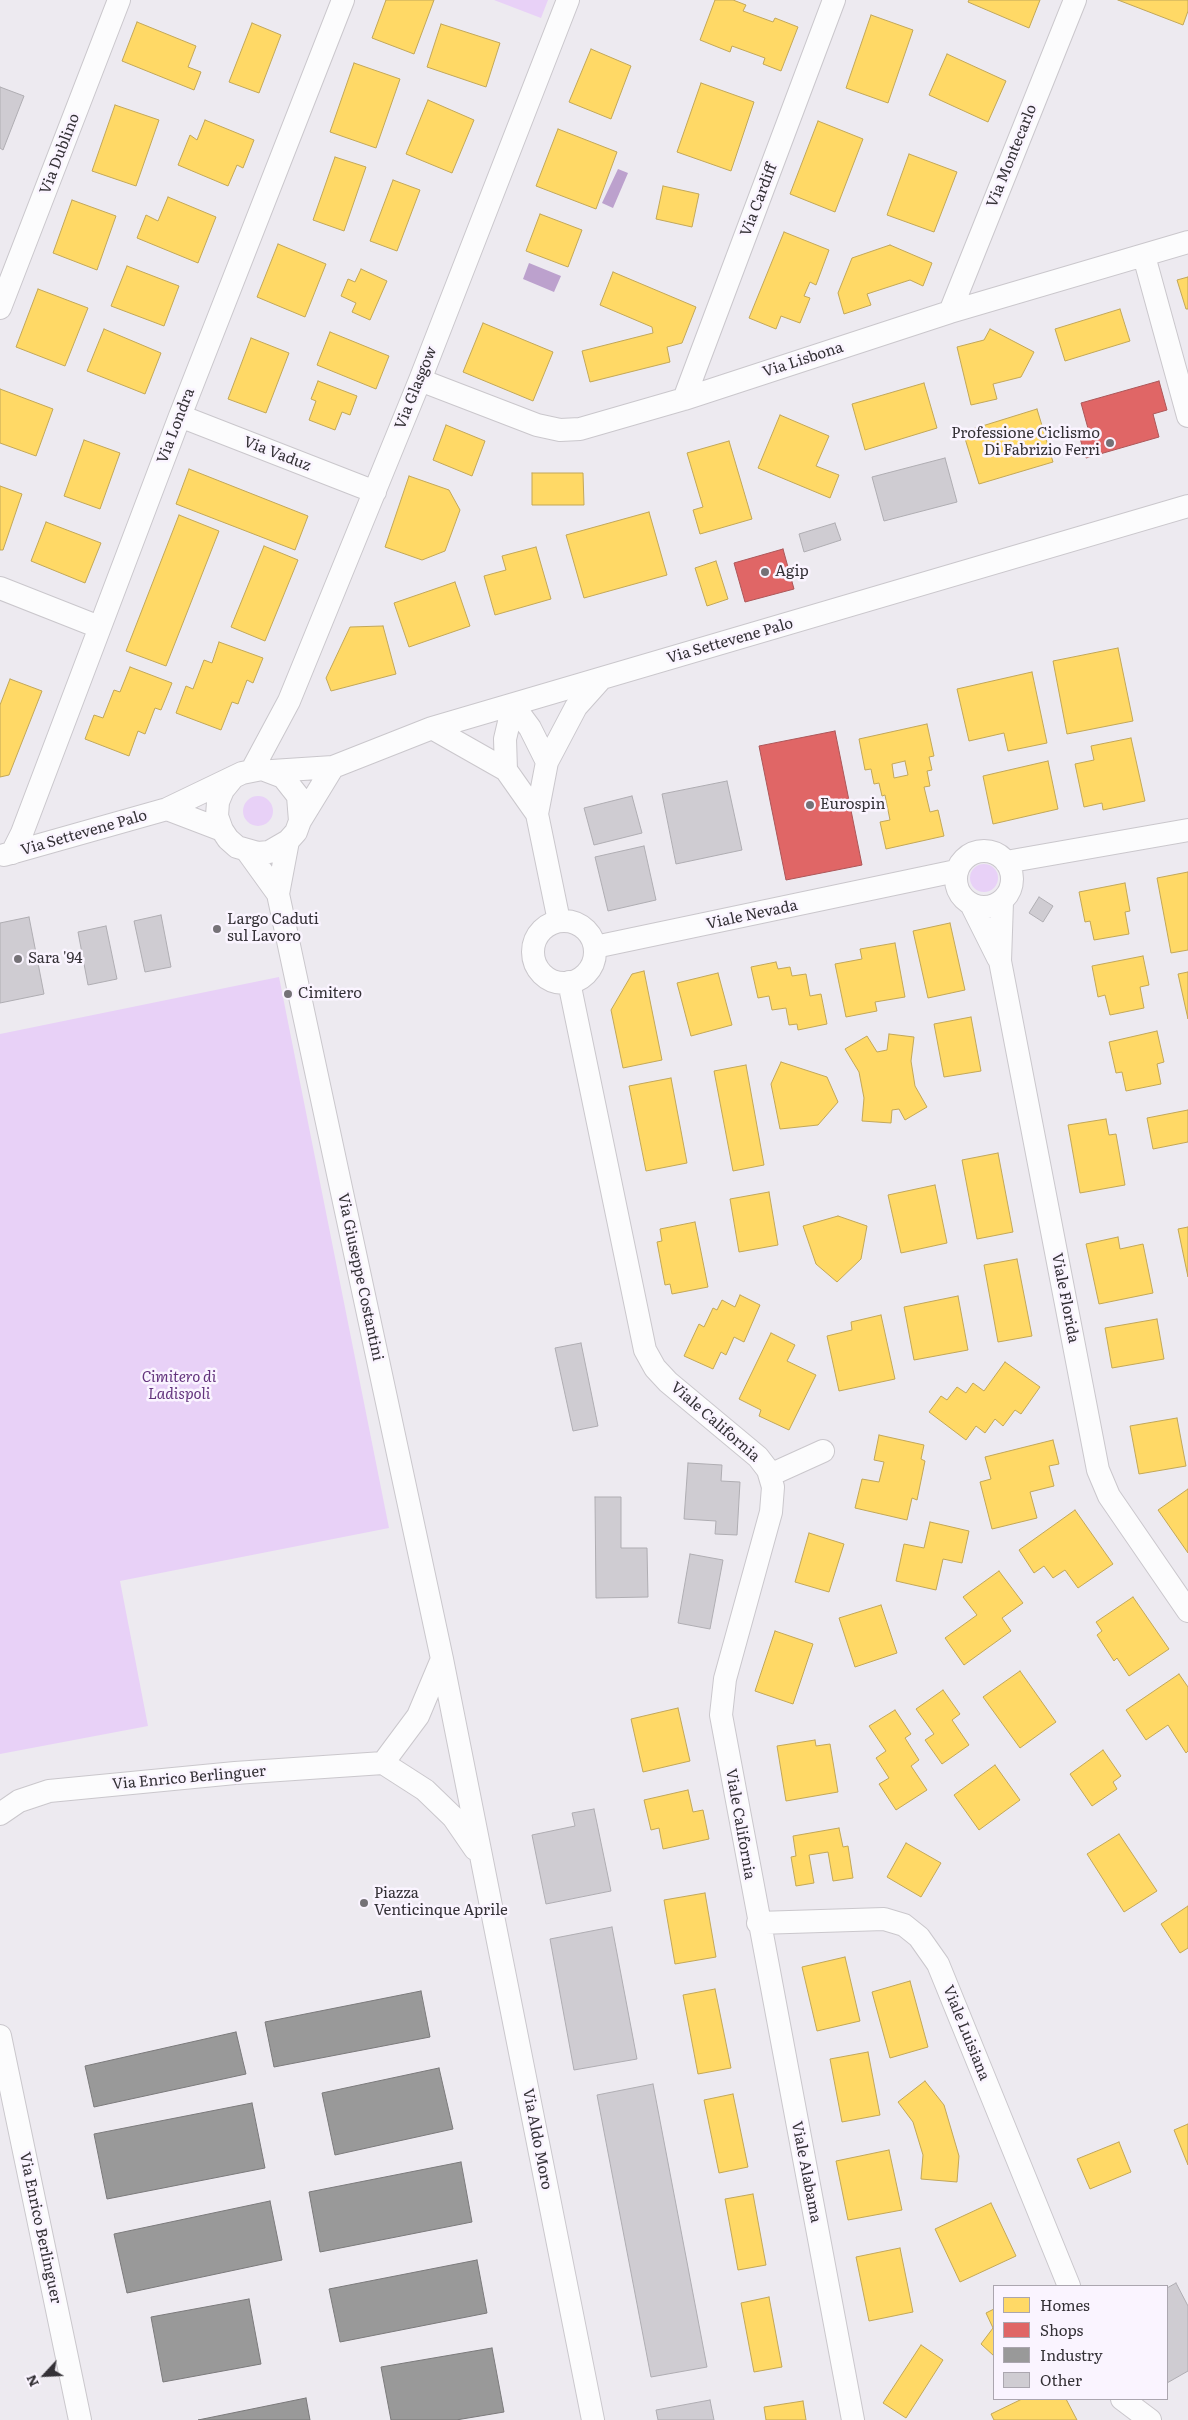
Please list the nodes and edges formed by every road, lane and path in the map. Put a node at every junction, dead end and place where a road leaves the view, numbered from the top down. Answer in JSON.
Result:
{"nodes":[{"id":1,"x":119,"y":0,"type":"edge"},
{"id":2,"x":343,"y":0,"type":"edge"},
{"id":3,"x":568,"y":0,"type":"edge"},
{"id":4,"x":834,"y":0,"type":"edge"},
{"id":5,"x":1075,"y":0,"type":"edge"},
{"id":6,"x":1188,"y":242,"type":"edge"},
{"id":7,"x":1144,"y":256,"type":"junction"},
{"id":8,"x":0,"y":308,"type":"edge"},
{"id":9,"x":950,"y":312,"type":"junction"},
{"id":10,"x":420,"y":380,"type":"junction"},
{"id":11,"x":684,"y":399,"type":"junction"},
{"id":12,"x":180,"y":416,"type":"junction"},
{"id":13,"x":1188,"y":416,"type":"edge"},
{"id":14,"x":374,"y":492,"type":"junction"},
{"id":15,"x":1188,"y":506,"type":"edge"},
{"id":16,"x":0,"y":588,"type":"edge"},
{"id":17,"x":99,"y":627,"type":"junction"},
{"id":18,"x":602,"y":679,"type":"junction"},
{"id":19,"x":513,"y":705,"type":"junction"},
{"id":20,"x":432,"y":728,"type":"junction"},
{"id":21,"x":547,"y":762,"type":"junction"},
{"id":22,"x":332,"y":767,"type":"junction"},
{"id":23,"x":506,"y":770,"type":"junction"},
{"id":24,"x":252,"y":773,"type":"junction"},
{"id":25,"x":167,"y":810,"type":"junction"},
{"id":26,"x":537,"y":814,"type":"junction"},
{"id":27,"x":300,"y":820,"type":"junction"},
{"id":28,"x":222,"y":830,"type":"junction"},
{"id":29,"x":1188,"y":830,"type":"edge"},
{"id":30,"x":288,"y":841,"type":"junction"},
{"id":31,"x":247,"y":851,"type":"junction"},
{"id":32,"x":6,"y":854,"type":"edge"},
{"id":33,"x":1006,"y":862,"type":"junction"},
{"id":34,"x":956,"y":871,"type":"junction"},
{"id":35,"x":909,"y":882,"type":"junction"},
{"id":36,"x":278,"y":894,"type":"junction"},
{"id":37,"x":966,"y":900,"type":"junction"},
{"id":38,"x":1002,"y":902,"type":"junction"},
{"id":39,"x":559,"y":921,"type":"junction"},
{"id":40,"x":594,"y":947,"type":"junction"},
{"id":41,"x":1000,"y":961,"type":"junction"},
{"id":42,"x":569,"y":982,"type":"junction"},
{"id":43,"x":823,"y":1451,"type":"dead end"},
{"id":44,"x":770,"y":1475,"type":"junction"},
{"id":45,"x":1188,"y":1611,"type":"edge"},
{"id":46,"x":442,"y":1660,"type":"junction"},
{"id":47,"x":383,"y":1763,"type":"junction"},
{"id":48,"x":0,"y":1814,"type":"edge"},
{"id":49,"x":481,"y":1858,"type":"junction"},
{"id":50,"x":758,"y":1924,"type":"junction"},
{"id":51,"x":0,"y":2036,"type":"edge"},
{"id":52,"x":1070,"y":2285,"type":"edge"},
{"id":53,"x":1123,"y":2400,"type":"edge"},
{"id":54,"x":80,"y":2420,"type":"edge"},
{"id":55,"x":592,"y":2420,"type":"edge"},
{"id":56,"x":853,"y":2420,"type":"edge"},
{"id":57,"x":1150,"y":2420,"type":"edge"}],
"edges":[{"from":1,"to":8,"type":"street","name":"Via Dublino"},
{"from":2,"to":12,"type":"street","name":"Via Londra"},
{"from":3,"to":10,"type":"street","name":"Via Glasgow"},
{"from":4,"to":11,"type":"street","name":"Via Cardiff"},
{"from":5,"to":9,"type":"street","name":"Via Montecarlo"},
{"from":6,"to":7,"type":"street","name":"Via Lisbona"},
{"from":7,"to":9,"type":"street","name":"Via Lisbona"},
{"from":7,"to":13,"type":"street"},
{"from":9,"to":11,"type":"street","name":"Via Lisbona"},
{"from":10,"to":11,"type":"street","name":"Via Lisbona"},
{"from":10,"to":14,"type":"street","name":"Via Glasgow"},
{"from":12,"to":14,"type":"street","name":"Via Vaduz"},
{"from":12,"to":17,"type":"street","name":"Via Londra"},
{"from":14,"to":24,"type":"street","name":"Via Glasgow"},
{"from":15,"to":18,"type":"street","name":"Via Settevene Palo"},
{"from":16,"to":17,"type":"street"},
{"from":17,"to":32,"type":"street","name":"Via Londra"},
{"from":18,"to":19,"type":"street","name":"Via Settevene Palo"},
{"from":18,"to":21,"type":"street"},
{"from":19,"to":20,"type":"street","name":"Via Settevene Palo"},
{"from":19,"to":21,"type":"street"},
{"from":19,"to":23,"type":"street"},
{"from":20,"to":22,"type":"street","name":"Via Settevene Palo"},
{"from":20,"to":23,"type":"street"},
{"from":21,"to":26,"type":"street"},
{"from":22,"to":24,"type":"street","name":"Via Settevene Palo"},
{"from":22,"to":27,"type":"street"},
{"from":23,"to":26,"type":"street"},
{"from":24,"to":25,"type":"street","name":"Via Settevene Palo"},
{"from":24,"to":27,"type":"street"},
{"from":24,"to":28,"type":"street"},
{"from":25,"to":28,"type":"street","name":"Via Settevene Palo"},
{"from":25,"to":32,"type":"street","name":"Via Settevene Palo"},
{"from":26,"to":39,"type":"street"},
{"from":27,"to":30,"type":"street"},
{"from":28,"to":31,"type":"street","name":"Via Settevene Palo"},
{"from":29,"to":33,"type":"street"},
{"from":30,"to":31,"type":"street"},
{"from":30,"to":36,"type":"street"},
{"from":31,"to":36,"type":"street","name":"Via Settevene Palo"},
{"from":33,"to":34,"type":"street"},
{"from":33,"to":38,"type":"street"},
{"from":34,"to":35,"type":"street","name":"Viale Nevada"},
{"from":34,"to":37,"type":"street"},
{"from":35,"to":37,"type":"street","name":"Viale Nevada"},
{"from":35,"to":40,"type":"street","name":"Viale Nevada"},
{"from":36,"to":46,"type":"street","name":"Via Giuseppe Costantini"},
{"from":37,"to":38,"type":"street"},
{"from":37,"to":41,"type":"street","name":"Viale Florida"},
{"from":38,"to":41,"type":"street","name":"Viale Florida"},
{"from":39,"to":40,"type":"street"},
{"from":39,"to":42,"type":"street"},
{"from":40,"to":42,"type":"street"},
{"from":41,"to":45,"type":"street","name":"Viale Florida"},
{"from":42,"to":44,"type":"street","name":"Viale California"},
{"from":43,"to":44,"type":"street"},
{"from":44,"to":50,"type":"street","name":"Viale California"},
{"from":46,"to":47,"type":"street"},
{"from":46,"to":49,"type":"street","name":"Via Giuseppe Costantini"},
{"from":47,"to":48,"type":"street","name":"Via Enrico Berlinguer"},
{"from":47,"to":49,"type":"street"},
{"from":49,"to":55,"type":"street","name":"Via Aldo Moro"},
{"from":50,"to":52,"type":"street","name":"Viale Luisiana"},
{"from":50,"to":56,"type":"street","name":"Viale Alabama"},
{"from":51,"to":54,"type":"street","name":"Via Enrico Berlinguer"},
{"from":53,"to":57,"type":"street"}]}
